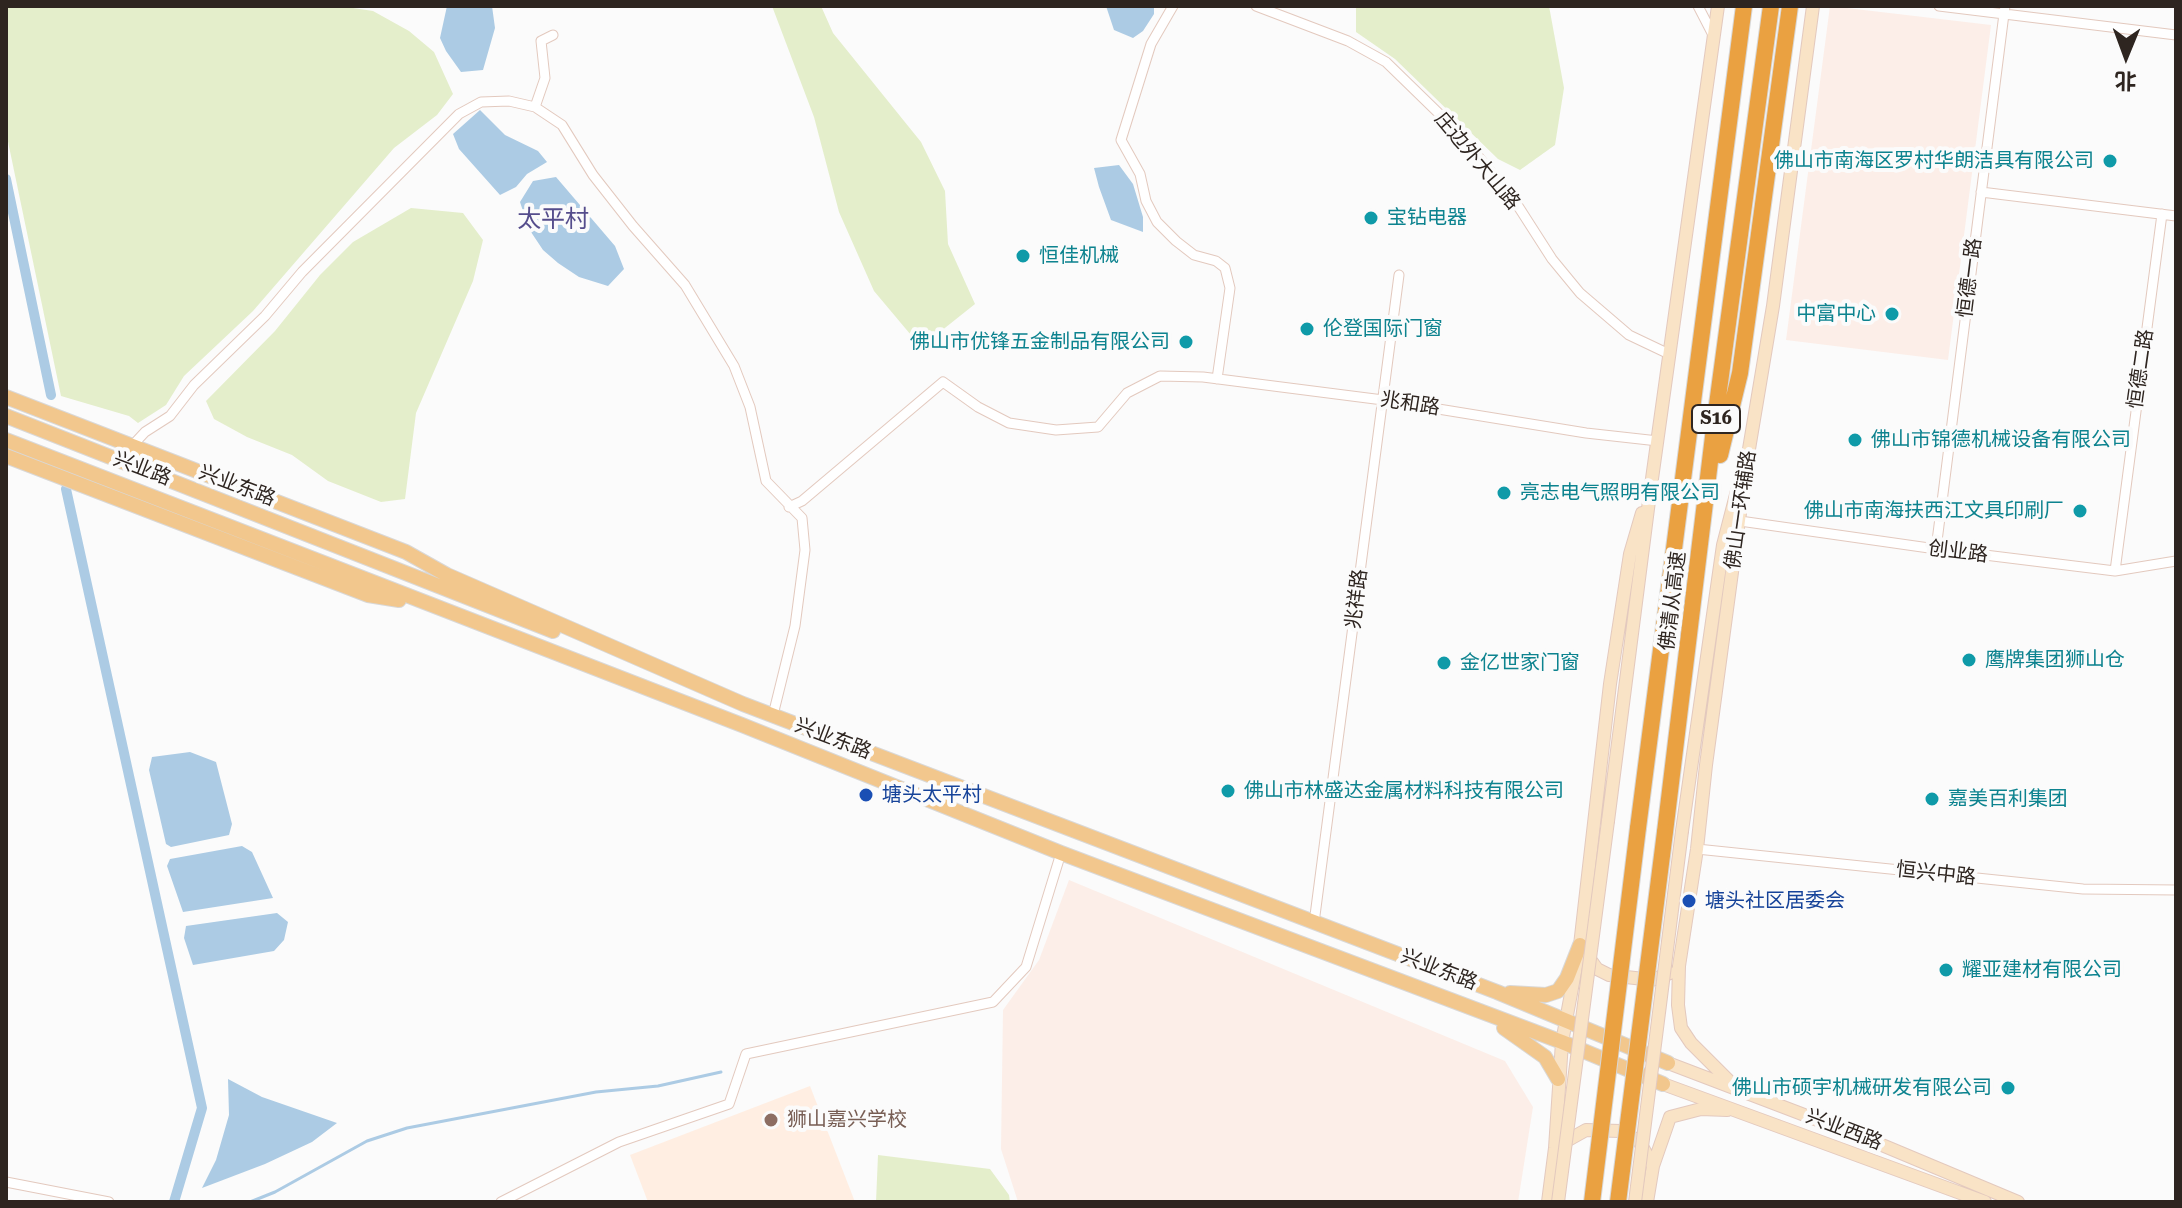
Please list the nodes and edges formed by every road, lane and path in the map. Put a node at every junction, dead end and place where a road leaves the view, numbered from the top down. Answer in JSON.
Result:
{"nodes":[{"id":1,"x":1173,"y":6,"type":"edge"},
{"id":2,"x":1256,"y":6,"type":"edge"},
{"id":3,"x":1698,"y":6,"type":"edge"},
{"id":4,"x":1718,"y":6,"type":"edge"},
{"id":5,"x":1744,"y":6,"type":"edge"},
{"id":6,"x":1771,"y":6,"type":"edge"},
{"id":7,"x":1790,"y":6,"type":"edge"},
{"id":8,"x":1813,"y":6,"type":"edge"},
{"id":9,"x":1939,"y":6,"type":"edge"},
{"id":10,"x":2004,"y":9,"type":"edge"},
{"id":11,"x":553,"y":35,"type":"dead end"},
{"id":12,"x":1713,"y":35,"type":"junction"},
{"id":13,"x":2176,"y":35,"type":"edge"},
{"id":14,"x":535,"y":107,"type":"junction"},
{"id":15,"x":1981,"y":192,"type":"junction"},
{"id":16,"x":2162,"y":214,"type":"junction"},
{"id":17,"x":2176,"y":216,"type":"edge"},
{"id":18,"x":1399,"y":275,"type":"dead end"},
{"id":19,"x":1669,"y":354,"type":"junction"},
{"id":20,"x":1217,"y":379,"type":"junction"},
{"id":21,"x":6,"y":397,"type":"edge"},
{"id":22,"x":1383,"y":400,"type":"junction"},
{"id":23,"x":6,"y":416,"type":"edge"},
{"id":24,"x":6,"y":440,"type":"edge"},
{"id":25,"x":1658,"y":441,"type":"junction"},
{"id":26,"x":132,"y":446,"type":"junction"},
{"id":27,"x":6,"y":456,"type":"edge"},
{"id":28,"x":1747,"y":461,"type":"junction"},
{"id":29,"x":1650,"y":493,"type":"junction"},
{"id":30,"x":789,"y":507,"type":"junction"},
{"id":31,"x":1740,"y":521,"type":"junction"},
{"id":32,"x":1702,"y":530,"type":"junction"},
{"id":33,"x":1936,"y":549,"type":"junction"},
{"id":34,"x":2176,"y":561,"type":"edge"},
{"id":35,"x":2115,"y":571,"type":"junction"},
{"id":36,"x":427,"y":605,"type":"junction"},
{"id":37,"x":743,"y":704,"type":"junction"},
{"id":38,"x":773,"y":715,"type":"junction"},
{"id":39,"x":1697,"y":849,"type":"junction"},
{"id":40,"x":1061,"y":853,"type":"junction"},
{"id":41,"x":2176,"y":890,"type":"edge"},
{"id":42,"x":1314,"y":923,"type":"junction"},
{"id":43,"x":1580,"y":945,"type":"junction"},
{"id":44,"x":1679,"y":966,"type":"junction"},
{"id":45,"x":1497,"y":992,"type":"junction"},
{"id":46,"x":1477,"y":1011,"type":"junction"},
{"id":47,"x":1567,"y":1024,"type":"junction"},
{"id":48,"x":1562,"y":1042,"type":"junction"},
{"id":49,"x":1668,"y":1063,"type":"joint"},
{"id":50,"x":1558,"y":1079,"type":"junction"},
{"id":51,"x":1663,"y":1084,"type":"joint"},
{"id":52,"x":1740,"y":1092,"type":"junction"},
{"id":53,"x":1738,"y":1110,"type":"junction"},
{"id":54,"x":1555,"y":1148,"type":"junction"},
{"id":55,"x":1653,"y":1166,"type":"junction"},
{"id":56,"x":6,"y":1182,"type":"edge"},
{"id":57,"x":109,"y":1202,"type":"edge"},
{"id":58,"x":501,"y":1202,"type":"edge"},
{"id":59,"x":1548,"y":1202,"type":"edge"},
{"id":60,"x":1558,"y":1202,"type":"edge"},
{"id":61,"x":1592,"y":1202,"type":"edge"},
{"id":62,"x":1618,"y":1202,"type":"edge"},
{"id":63,"x":1635,"y":1202,"type":"edge"},
{"id":64,"x":1647,"y":1202,"type":"edge"},
{"id":65,"x":1985,"y":1202,"type":"edge"},
{"id":66,"x":2018,"y":1202,"type":"edge"}],
"edges":[{"from":1,"to":20,"type":"street"},
{"from":2,"to":19,"type":"street","name":"庄边外大山路"},
{"from":3,"to":12,"type":"street"},
{"from":4,"to":12,"type":"main road"},
{"from":5,"to":61,"type":"highway","name":"佛清从高速","number":"S16","bridge":true},
{"from":6,"to":32,"type":"highway","name":"佛清从高速","number":"S16"},
{"from":7,"to":32,"type":"highway"},
{"from":8,"to":28,"type":"main road","name":"佛山一环辅路"},
{"from":9,"to":10,"type":"street"},
{"from":10,"to":13,"type":"street"},
{"from":10,"to":15,"type":"street","name":"恒德一路"},
{"from":11,"to":14,"type":"street"},
{"from":12,"to":19,"type":"main road"},
{"from":14,"to":26,"type":"street"},
{"from":14,"to":30,"type":"street"},
{"from":15,"to":16,"type":"street"},
{"from":15,"to":33,"type":"street","name":"恒德一路"},
{"from":16,"to":17,"type":"street"},
{"from":16,"to":35,"type":"street","name":"恒德二路"},
{"from":18,"to":22,"type":"street","name":"兆祥路"},
{"from":19,"to":25,"type":"main road"},
{"from":20,"to":22,"type":"street","name":"兆和路"},
{"from":20,"to":30,"type":"street","name":"兆和路"},
{"from":21,"to":26,"type":"main road","name":"兴业东路"},
{"from":22,"to":25,"type":"street","name":"兆和路"},
{"from":22,"to":42,"type":"street","name":"兆祥路"},
{"from":23,"to":37,"type":"main road","name":"兴业路"},
{"from":24,"to":36,"type":"main road","name":"兴业东路"},
{"from":25,"to":29,"type":"main road"},
{"from":26,"to":37,"type":"main road","name":"兴业东路"},
{"from":27,"to":36,"type":"main road"},
{"from":28,"to":31,"type":"main road","name":"佛山一环辅路"},
{"from":28,"to":63,"type":"main road","bridge":true},
{"from":29,"to":43,"type":"main road"},
{"from":29,"to":60,"type":"main road","bridge":true},
{"from":30,"to":38,"type":"street"},
{"from":31,"to":33,"type":"street","name":"创业路"},
{"from":31,"to":39,"type":"main road","name":"佛山一环辅路"},
{"from":32,"to":62,"type":"highway","name":"佛清从高速","number":"S16","bridge":true},
{"from":33,"to":35,"type":"street","name":"创业路"},
{"from":34,"to":35,"type":"street","name":"创业路"},
{"from":36,"to":40,"type":"main road","name":"兴业东路"},
{"from":37,"to":38,"type":"main road","name":"兴业东路"},
{"from":38,"to":42,"type":"main road","name":"兴业东路"},
{"from":39,"to":41,"type":"street","name":"恒兴中路"},
{"from":39,"to":44,"type":"main road","name":"佛山一环辅路"},
{"from":40,"to":46,"type":"main road","name":"兴业东路"},
{"from":40,"to":58,"type":"street"},
{"from":42,"to":45,"type":"main road","name":"兴业东路"},
{"from":43,"to":44,"type":"main road"},
{"from":43,"to":45,"type":"main road"},
{"from":43,"to":47,"type":"main road"},
{"from":44,"to":52,"type":"main road","name":"佛山一环辅路"},
{"from":45,"to":47,"type":"main road","name":"兴业东路"},
{"from":46,"to":48,"type":"main road","name":"兴业东路"},
{"from":46,"to":50,"type":"main road"},
{"from":47,"to":48,"type":"main road"},
{"from":47,"to":49,"type":"main road","name":"兴业东路"},
{"from":48,"to":50,"type":"main road"},
{"from":48,"to":51,"type":"main road","name":"兴业东路"},
{"from":49,"to":52,"type":"main road","name":"兴业西路"},
{"from":50,"to":54,"type":"main road"},
{"from":51,"to":53,"type":"main road","name":"兴业西路"},
{"from":52,"to":66,"type":"main road","name":"兴业西路"},
{"from":53,"to":55,"type":"main road"},
{"from":53,"to":65,"type":"main road","name":"兴业西路"},
{"from":54,"to":55,"type":"main road"},
{"from":54,"to":59,"type":"main road"},
{"from":55,"to":64,"type":"main road"},
{"from":56,"to":57,"type":"street"}]}
